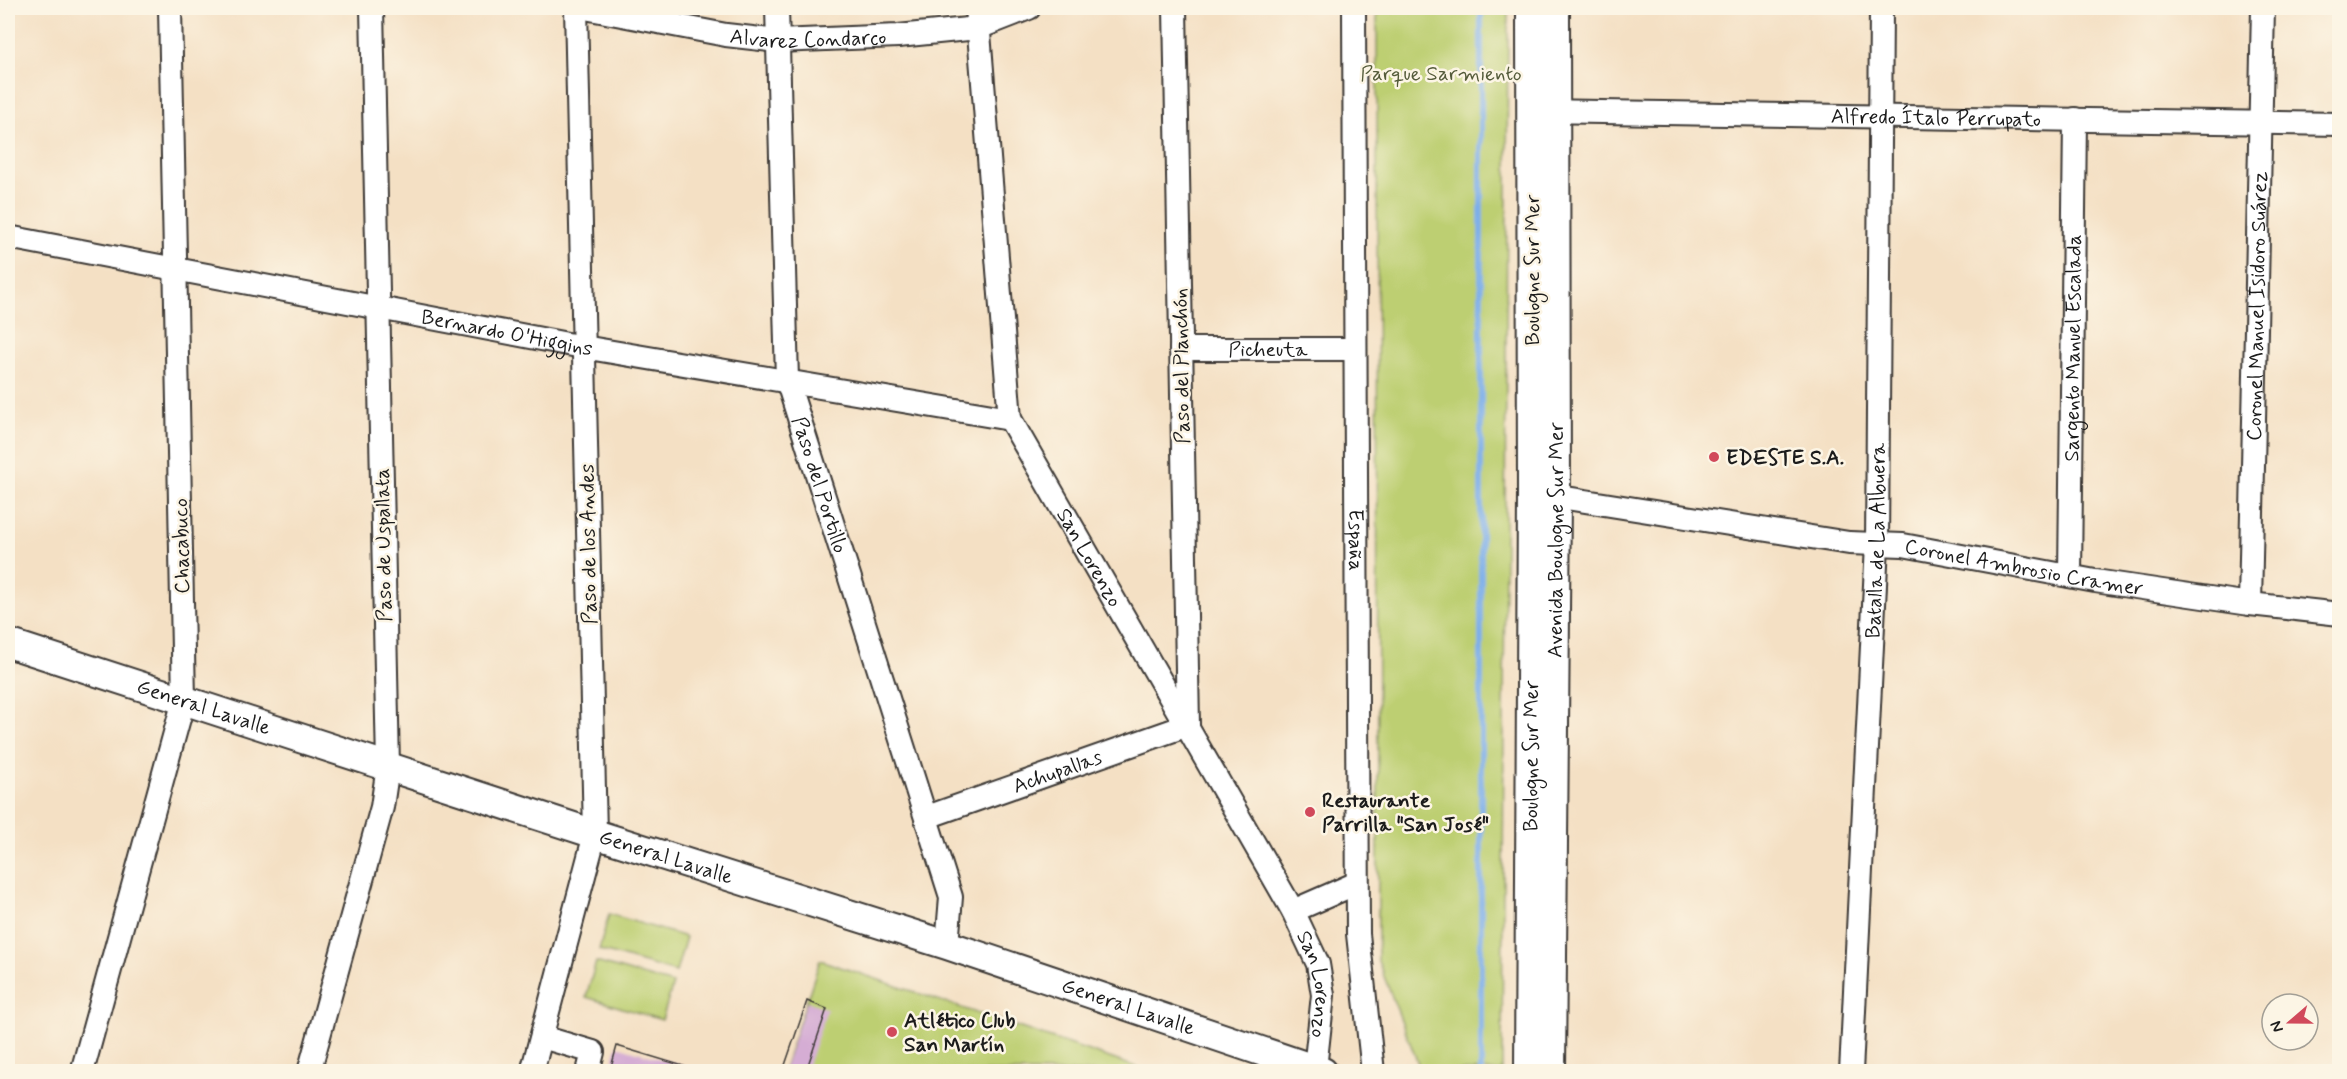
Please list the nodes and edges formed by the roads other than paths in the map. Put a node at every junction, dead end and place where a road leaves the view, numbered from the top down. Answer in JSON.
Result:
{"nodes":[{"id":1,"x":170,"y":8,"type":"edge"},
{"id":2,"x":372,"y":8,"type":"edge"},
{"id":3,"x":576,"y":8,"type":"edge"},
{"id":4,"x":585,"y":8,"type":"edge"},
{"id":5,"x":777,"y":8,"type":"edge"},
{"id":6,"x":1029,"y":8,"type":"edge"},
{"id":7,"x":1175,"y":8,"type":"edge"},
{"id":8,"x":1354,"y":8,"type":"edge"},
{"id":9,"x":1531,"y":8,"type":"edge"},
{"id":10,"x":1555,"y":8,"type":"edge"},
{"id":11,"x":1881,"y":8,"type":"edge"},
{"id":12,"x":2263,"y":8,"type":"edge"},
{"id":13,"x":978,"y":18,"type":"edge"},
{"id":14,"x":778,"y":41,"type":"junction"},
{"id":15,"x":1543,"y":111,"type":"junction"},
{"id":16,"x":1880,"y":116,"type":"junction"},
{"id":17,"x":2075,"y":119,"type":"junction"},
{"id":18,"x":2260,"y":122,"type":"junction"},
{"id":19,"x":2340,"y":124,"type":"edge"},
{"id":20,"x":8,"y":237,"type":"edge"},
{"id":21,"x":175,"y":270,"type":"junction"},
{"id":22,"x":378,"y":307,"type":"junction"},
{"id":23,"x":583,"y":347,"type":"junction"},
{"id":24,"x":1181,"y":349,"type":"junction"},
{"id":25,"x":1355,"y":349,"type":"junction"},
{"id":26,"x":787,"y":380,"type":"junction"},
{"id":27,"x":1010,"y":419,"type":"junction"},
{"id":28,"x":1544,"y":495,"type":"junction"},
{"id":29,"x":1877,"y":544,"type":"junction"},
{"id":30,"x":2070,"y":576,"type":"junction"},
{"id":31,"x":2250,"y":604,"type":"junction"},
{"id":32,"x":2340,"y":614,"type":"edge"},
{"id":33,"x":8,"y":643,"type":"edge"},
{"id":34,"x":184,"y":700,"type":"junction"},
{"id":35,"x":1188,"y":725,"type":"junction"},
{"id":36,"x":388,"y":766,"type":"junction"},
{"id":37,"x":927,"y":817,"type":"junction"},
{"id":38,"x":595,"y":834,"type":"junction"},
{"id":39,"x":1357,"y":883,"type":"junction"},
{"id":40,"x":1293,"y":911,"type":"junction"},
{"id":41,"x":947,"y":945,"type":"junction"},
{"id":42,"x":542,"y":1037,"type":"junction"},
{"id":43,"x":1319,"y":1070,"type":"edge"},
{"id":44,"x":82,"y":1071,"type":"edge"},
{"id":45,"x":309,"y":1071,"type":"edge"},
{"id":46,"x":532,"y":1071,"type":"edge"},
{"id":47,"x":588,"y":1071,"type":"edge"},
{"id":48,"x":1373,"y":1071,"type":"edge"},
{"id":49,"x":1529,"y":1071,"type":"edge"},
{"id":50,"x":1551,"y":1071,"type":"edge"},
{"id":51,"x":1851,"y":1071,"type":"edge"}],
"edges":[{"from":1,"to":21,"type":"street","name":"Chacabuco"},
{"from":2,"to":22,"type":"street","name":"Paso de Uspallata"},
{"from":3,"to":23,"type":"street","name":"Paso de los Andes"},
{"from":4,"to":14,"type":"street","name":"Alvarez Condarco"},
{"from":5,"to":14,"type":"street","name":"Paso del Portillo"},
{"from":6,"to":13,"type":"street","name":"Alvarez Condarco"},
{"from":7,"to":24,"type":"street","name":"Paso del Planchón"},
{"from":8,"to":25,"type":"street","name":"España"},
{"from":9,"to":15,"type":"main road"},
{"from":10,"to":15,"type":"main road","name":"Avenida Boulogne Sur Mer"},
{"from":11,"to":16,"type":"street","name":"Batalla de La Albuera"},
{"from":12,"to":18,"type":"street","name":"Coronel Manuel Isidoro Suárez"},
{"from":13,"to":14,"type":"street","name":"Alvarez Condarco"},
{"from":13,"to":27,"type":"street","name":"San Lorenzo"},
{"from":14,"to":26,"type":"street","name":"Paso del Portillo"},
{"from":15,"to":16,"type":"street","name":"Alfredo Ítalo Perrupato"},
{"from":15,"to":28,"type":"main road","name":"Avenida Boulogne Sur Mer"},
{"from":16,"to":17,"type":"street","name":"Alfredo Ítalo Perrupato"},
{"from":16,"to":29,"type":"street","name":"Batalla de La Albuera"},
{"from":17,"to":18,"type":"street","name":"Alfredo Ítalo Perrupato"},
{"from":17,"to":30,"type":"street","name":"Sargento Manuel Escalada"},
{"from":18,"to":19,"type":"street","name":"Alfredo Ítalo Perrupato"},
{"from":18,"to":31,"type":"street","name":"Coronel Manuel Isidoro Suárez"},
{"from":20,"to":21,"type":"street","name":"Bernardo O'Higgins"},
{"from":21,"to":22,"type":"street","name":"Bernardo O'Higgins"},
{"from":21,"to":34,"type":"street","name":"Chacabuco"},
{"from":22,"to":23,"type":"street","name":"Bernardo O'Higgins"},
{"from":22,"to":36,"type":"street","name":"Paso de Uspallata"},
{"from":23,"to":26,"type":"street","name":"Bernardo O'Higgins"},
{"from":23,"to":38,"type":"street","name":"Paso de los Andes"},
{"from":24,"to":25,"type":"street","name":"Picheuta"},
{"from":24,"to":35,"type":"street","name":"Paso del Planchón"},
{"from":25,"to":39,"type":"street","name":"España"},
{"from":26,"to":27,"type":"street","name":"Bernardo O'Higgins"},
{"from":26,"to":37,"type":"street","name":"Paso del Portillo"},
{"from":27,"to":35,"type":"street","name":"San Lorenzo"},
{"from":28,"to":29,"type":"street","name":"Coronel Ambrosio Cramer"},
{"from":28,"to":49,"type":"main road","name":"Boulogne Sur Mer"},
{"from":28,"to":50,"type":"main road","name":"Avenida Boulogne Sur Mer"},
{"from":29,"to":30,"type":"street","name":"Coronel Ambrosio Cramer"},
{"from":29,"to":51,"type":"street","name":"Batalla de La Albuera"},
{"from":30,"to":31,"type":"street","name":"Coronel Ambrosio Cramer"},
{"from":31,"to":32,"type":"street","name":"Coronel Ambrosio Cramer"},
{"from":33,"to":34,"type":"main road","name":"General Lavalle"},
{"from":34,"to":36,"type":"main road","name":"General Lavalle"},
{"from":34,"to":44,"type":"street","name":"Chacabuco"},
{"from":35,"to":37,"type":"street","name":"Achupallas"},
{"from":35,"to":40,"type":"street","name":"San Lorenzo"},
{"from":36,"to":38,"type":"main road","name":"General Lavalle"},
{"from":36,"to":45,"type":"street","name":"Paso de Uspallata"},
{"from":37,"to":41,"type":"street","name":"Paso del Portillo"},
{"from":38,"to":41,"type":"main road","name":"General Lavalle"},
{"from":38,"to":42,"type":"street","name":"Paso de los Andes"},
{"from":39,"to":40,"type":"street"},
{"from":39,"to":48,"type":"street","name":"España"},
{"from":40,"to":43,"type":"street","name":"San Lorenzo"},
{"from":41,"to":43,"type":"main road","name":"General Lavalle"},
{"from":42,"to":46,"type":"street","name":"Paso de los Andes"},
{"from":42,"to":47,"type":"street"}]}
